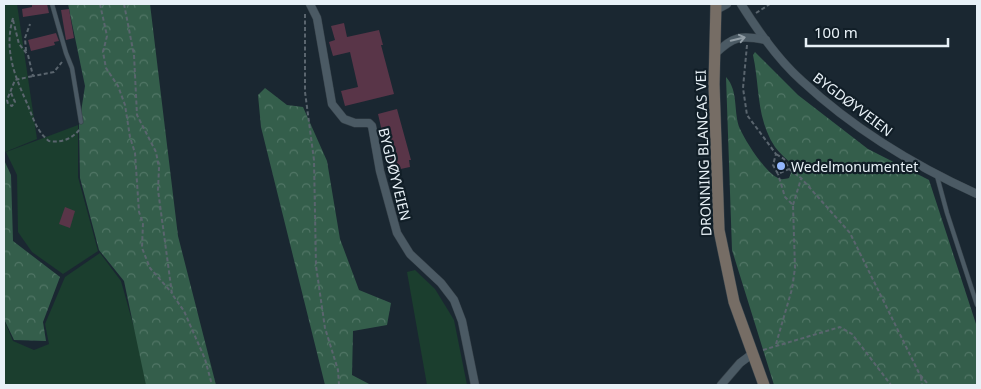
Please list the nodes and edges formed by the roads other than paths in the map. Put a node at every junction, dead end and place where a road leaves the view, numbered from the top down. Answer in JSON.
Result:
{"nodes":[{"id":1,"x":52,"y":4,"type":"edge"},
{"id":2,"x":310,"y":4,"type":"edge"},
{"id":3,"x":727,"y":4,"type":"edge"},
{"id":4,"x":732,"y":4,"type":"edge"},
{"id":5,"x":741,"y":5,"type":"edge"},
{"id":6,"x":716,"y":7,"type":"edge"},
{"id":7,"x":766,"y":40,"type":"junction"},
{"id":8,"x":715,"y":54,"type":"junction"},
{"id":9,"x":80,"y":122,"type":"road end"},
{"id":10,"x":937,"y":174,"type":"junction"},
{"id":11,"x":977,"y":194,"type":"edge"},
{"id":12,"x":977,"y":305,"type":"edge"},
{"id":13,"x":755,"y":353,"type":"junction"},
{"id":14,"x":475,"y":385,"type":"edge"},
{"id":15,"x":721,"y":385,"type":"edge"},
{"id":16,"x":764,"y":385,"type":"edge"}],
"edges":[{"from":1,"to":9,"type":"lane"},
{"from":2,"to":14,"type":"street","name":"BYGDØYVEIEN"},
{"from":3,"to":6,"type":"street"},
{"from":4,"to":5,"type":"street","name":"BYGDØYVEIEN"},
{"from":5,"to":7,"type":"street","name":"BYGDØYVEIEN"},
{"from":6,"to":8,"type":"street","name":"DRONNING BLANCAS VEI"},
{"from":8,"to":7,"type":"street","one_way":true},
{"from":7,"to":10,"type":"street","name":"BYGDØYVEIEN"},
{"from":8,"to":13,"type":"street","name":"DRONNING BLANCAS VEI"},
{"from":10,"to":11,"type":"street","name":"BYGDØYVEIEN"},
{"from":10,"to":12,"type":"lane"},
{"from":13,"to":15,"type":"street"},
{"from":13,"to":16,"type":"street","name":"DRONNING BLANCAS VEI"}]}
